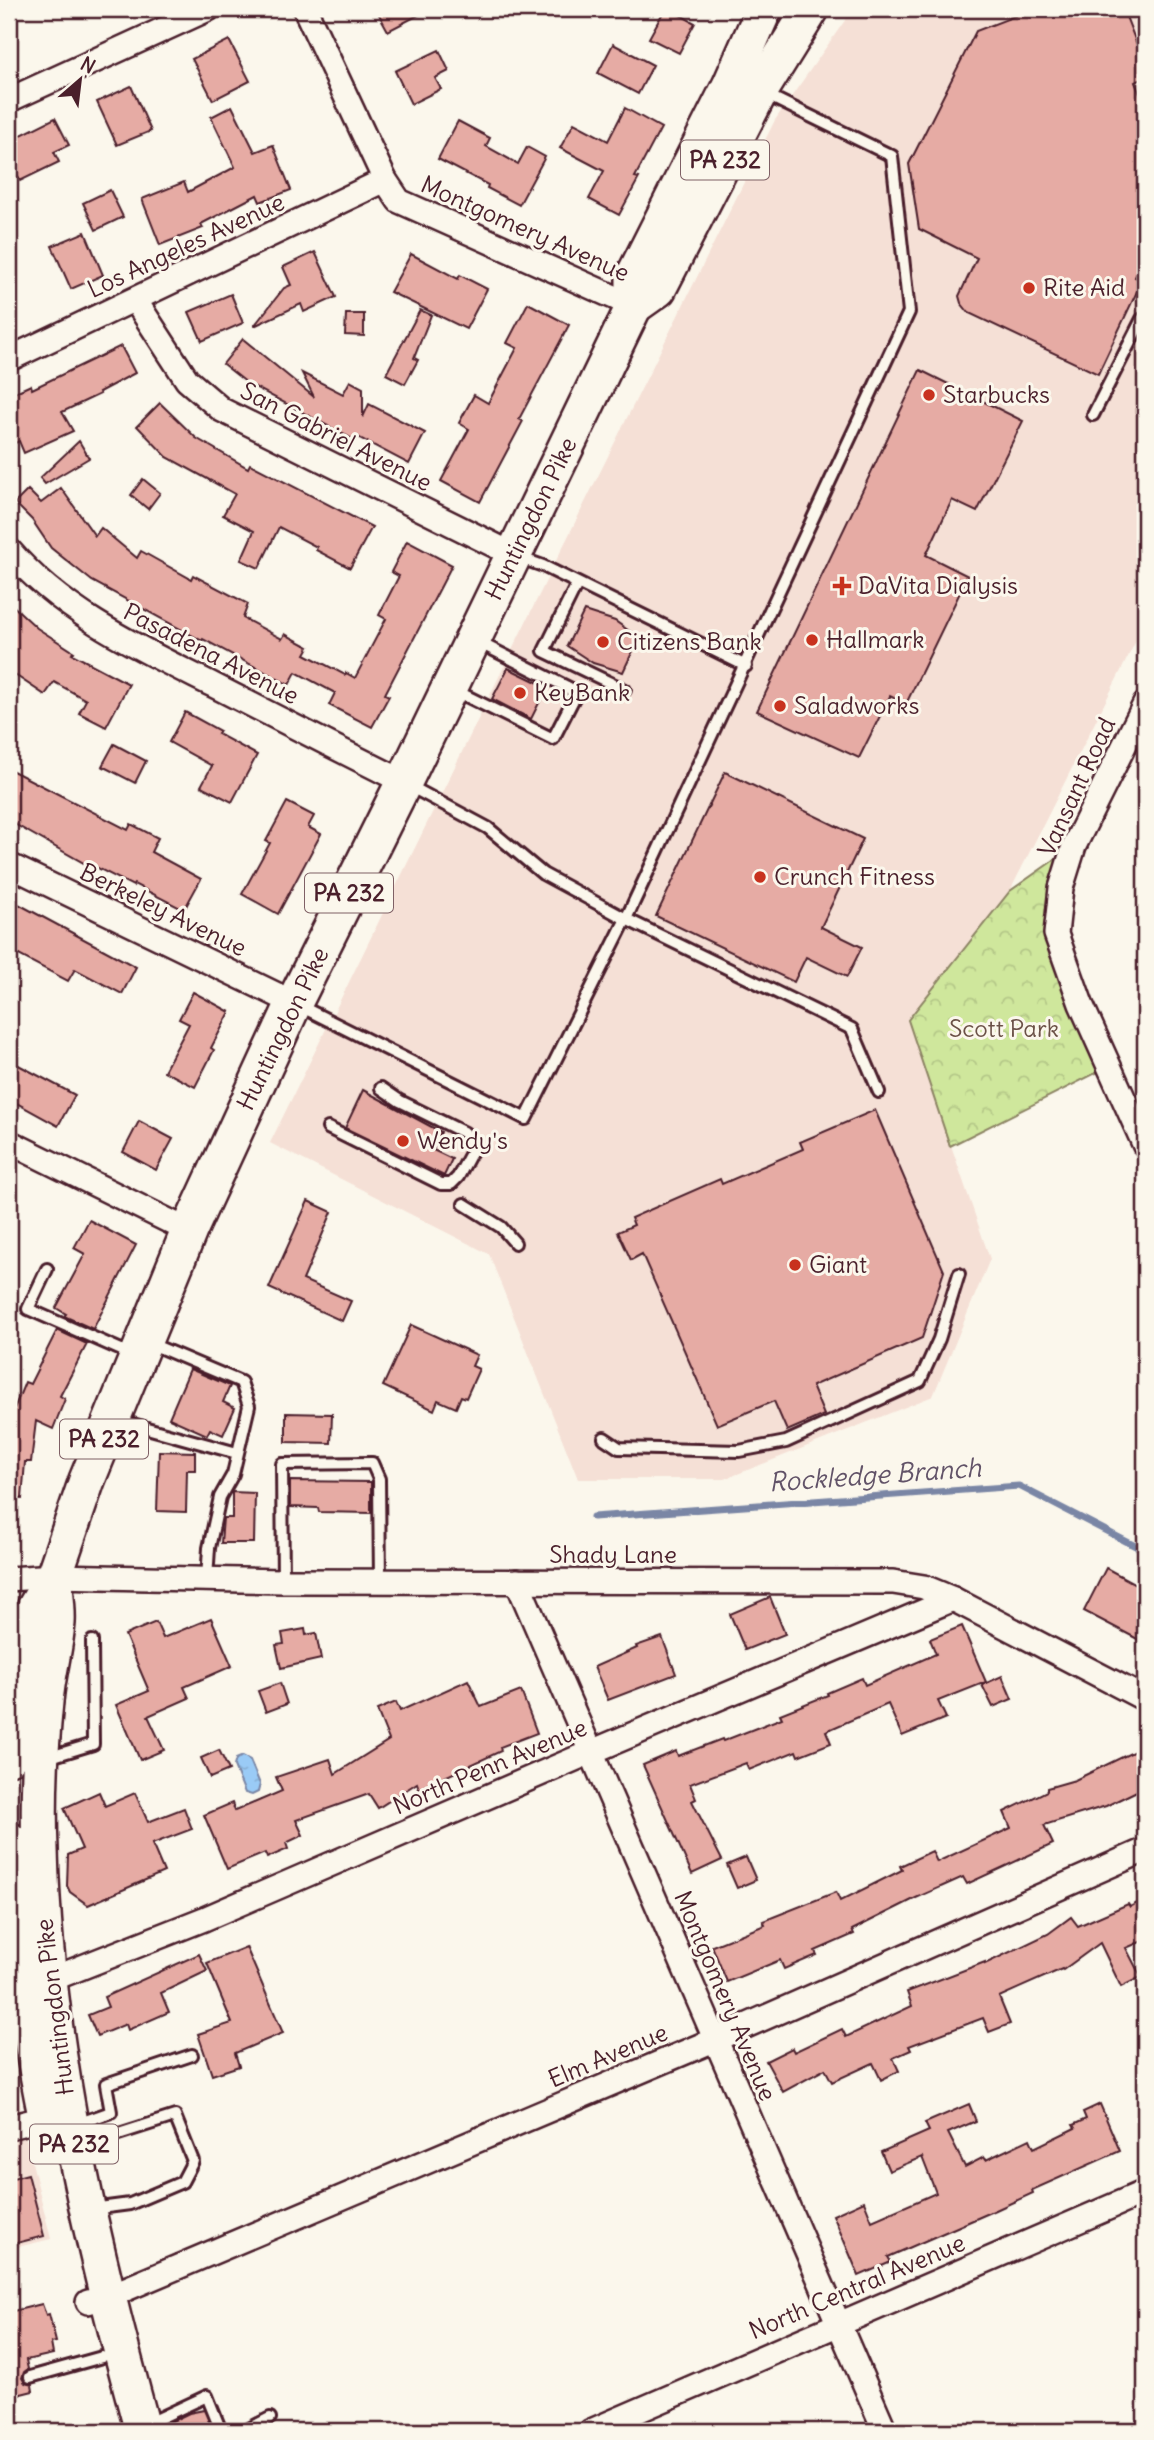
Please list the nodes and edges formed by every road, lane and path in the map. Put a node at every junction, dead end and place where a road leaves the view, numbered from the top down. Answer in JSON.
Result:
{"nodes":[{"id":1,"x":208,"y":9,"type":"edge"},
{"id":2,"x":304,"y":9,"type":"edge"},
{"id":3,"x":764,"y":9,"type":"edge"},
{"id":4,"x":811,"y":9,"type":"edge"},
{"id":5,"x":760,"y":92,"type":"junction"},
{"id":6,"x":9,"y":100,"type":"edge"},
{"id":7,"x":385,"y":180,"type":"junction"},
{"id":8,"x":135,"y":300,"type":"junction"},
{"id":9,"x":634,"y":306,"type":"junction"},
{"id":10,"x":1145,"y":318,"type":"edge"},
{"id":11,"x":9,"y":359,"type":"edge"},
{"id":12,"x":1093,"y":415,"type":"dead end"},
{"id":13,"x":9,"y":551,"type":"edge"},
{"id":14,"x":514,"y":555,"type":"junction"},
{"id":15,"x":578,"y":584,"type":"junction"},
{"id":16,"x":472,"y":639,"type":"junction"},
{"id":17,"x":746,"y":666,"type":"junction"},
{"id":18,"x":449,"y":687,"type":"junction"},
{"id":19,"x":625,"y":690,"type":"dead end"},
{"id":20,"x":1145,"y":704,"type":"edge"},
{"id":21,"x":404,"y":782,"type":"junction"},
{"id":22,"x":9,"y":865,"type":"edge"},
{"id":23,"x":626,"y":919,"type":"junction"},
{"id":24,"x":294,"y":1003,"type":"junction"},
{"id":25,"x":381,"y":1088,"type":"dead end"},
{"id":26,"x":879,"y":1092,"type":"dead end"},
{"id":27,"x":328,"y":1128,"type":"dead end"},
{"id":28,"x":9,"y":1142,"type":"edge"},
{"id":29,"x":1145,"y":1146,"type":"edge"},
{"id":30,"x":464,"y":1204,"type":"dead end"},
{"id":31,"x":189,"y":1231,"type":"junction"},
{"id":32,"x":516,"y":1243,"type":"dead end"},
{"id":33,"x":47,"y":1269,"type":"dead end"},
{"id":34,"x":959,"y":1274,"type":"dead end"},
{"id":35,"x":141,"y":1349,"type":"junction"},
{"id":36,"x":112,"y":1418,"type":"junction"},
{"id":37,"x":604,"y":1438,"type":"dead end"},
{"id":38,"x":237,"y":1453,"type":"junction"},
{"id":39,"x":54,"y":1576,"type":"junction"},
{"id":40,"x":9,"y":1579,"type":"edge"},
{"id":41,"x":207,"y":1579,"type":"junction"},
{"id":42,"x":283,"y":1581,"type":"junction"},
{"id":43,"x":380,"y":1581,"type":"junction"},
{"id":44,"x":517,"y":1581,"type":"junction"},
{"id":45,"x":953,"y":1600,"type":"junction"},
{"id":46,"x":92,"y":1641,"type":"dead end"},
{"id":47,"x":1145,"y":1699,"type":"edge"},
{"id":48,"x":591,"y":1752,"type":"junction"},
{"id":49,"x":25,"y":1759,"type":"edge"},
{"id":50,"x":9,"y":1840,"type":"edge"},
{"id":51,"x":1145,"y":1850,"type":"edge"},
{"id":52,"x":13,"y":1923,"type":"edge"},
{"id":53,"x":47,"y":1981,"type":"junction"},
{"id":54,"x":714,"y":2040,"type":"junction"},
{"id":55,"x":192,"y":2055,"type":"dead end"},
{"id":56,"x":65,"y":2126,"type":"junction"},
{"id":57,"x":9,"y":2127,"type":"edge"},
{"id":58,"x":1145,"y":2192,"type":"edge"},
{"id":59,"x":87,"y":2210,"type":"junction"},
{"id":60,"x":97,"y":2300,"type":"junction"},
{"id":61,"x":839,"y":2323,"type":"junction"},
{"id":62,"x":102,"y":2357,"type":"junction"},
{"id":63,"x":30,"y":2377,"type":"dead end"},
{"id":64,"x":270,"y":2418,"type":"dead end"},
{"id":65,"x":135,"y":2430,"type":"edge"},
{"id":66,"x":221,"y":2431,"type":"edge"},
{"id":67,"x":246,"y":2431,"type":"edge"},
{"id":68,"x":591,"y":2431,"type":"edge"},
{"id":69,"x":885,"y":2431,"type":"edge"}],
"edges":[{"from":1,"to":6,"type":"street"},
{"from":2,"to":7,"type":"street","name":"Montgomery Avenue"},
{"from":3,"to":9,"type":"main road","name":"Huntingdon Pike","number":"PA 232"},
{"from":4,"to":5,"type":"main road","name":"Huntingdon Pike","number":"PA 232"},
{"from":5,"to":9,"type":"main road","name":"Huntingdon Pike","number":"PA 232"},
{"from":5,"to":17,"type":"lane"},
{"from":7,"to":8,"type":"street","name":"Los Angeles Avenue"},
{"from":7,"to":9,"type":"street","name":"Montgomery Avenue"},
{"from":8,"to":11,"type":"street","name":"Los Angeles Avenue"},
{"from":8,"to":14,"type":"street","name":"San Gabriel Avenue"},
{"from":9,"to":14,"type":"main road","name":"Huntingdon Pike","number":"PA 232"},
{"from":10,"to":12,"type":"lane"},
{"from":13,"to":21,"type":"street","name":"Pasadena Avenue"},
{"from":14,"to":15,"type":"lane"},
{"from":14,"to":16,"type":"main road","name":"Huntingdon Pike","number":"PA 232"},
{"from":15,"to":17,"type":"lane"},
{"from":15,"to":19,"type":"lane"},
{"from":16,"to":18,"type":"main road","name":"Huntingdon Pike","number":"PA 232"},
{"from":16,"to":18,"type":"lane"},
{"from":17,"to":23,"type":"lane"},
{"from":18,"to":21,"type":"main road","name":"Huntingdon Pike","number":"PA 232"},
{"from":20,"to":29,"type":"street","name":"Vansant Road"},
{"from":21,"to":23,"type":"lane"},
{"from":21,"to":24,"type":"main road","name":"Huntingdon Pike","number":"PA 232"},
{"from":22,"to":24,"type":"street","name":"Berkeley Avenue"},
{"from":23,"to":24,"type":"lane"},
{"from":23,"to":26,"type":"lane"},
{"from":24,"to":31,"type":"main road","name":"Huntingdon Pike","number":"PA 232"},
{"from":25,"to":27,"type":"lane"},
{"from":28,"to":31,"type":"street"},
{"from":30,"to":32,"type":"lane"},
{"from":31,"to":35,"type":"main road","name":"Huntingdon Pike","number":"PA 232"},
{"from":33,"to":35,"type":"lane"},
{"from":34,"to":37,"type":"lane"},
{"from":35,"to":36,"type":"main road","name":"Huntingdon Pike","number":"PA 232"},
{"from":35,"to":38,"type":"lane"},
{"from":36,"to":38,"type":"lane"},
{"from":36,"to":39,"type":"main road","name":"Huntingdon Pike","number":"PA 232"},
{"from":38,"to":41,"type":"lane"},
{"from":39,"to":40,"type":"street","name":"Shady Lane"},
{"from":39,"to":41,"type":"street","name":"Shady Lane"},
{"from":39,"to":49,"type":"main road","name":"Huntingdon Pike","number":"PA 232"},
{"from":41,"to":42,"type":"street","name":"Shady Lane"},
{"from":42,"to":43,"type":"street","name":"Shady Lane"},
{"from":42,"to":43,"type":"lane"},
{"from":43,"to":44,"type":"street","name":"Shady Lane"},
{"from":44,"to":45,"type":"street","name":"Shady Lane"},
{"from":44,"to":48,"type":"street","name":"Montgomery Avenue"},
{"from":45,"to":47,"type":"street","name":"Shady Lane"},
{"from":45,"to":48,"type":"street","name":"North Penn Avenue"},
{"from":46,"to":49,"type":"lane"},
{"from":48,"to":53,"type":"street","name":"North Penn Avenue"},
{"from":48,"to":54,"type":"street","name":"Montgomery Avenue"},
{"from":49,"to":53,"type":"main road","name":"Huntingdon Pike","number":"PA 232"},
{"from":50,"to":52,"type":"main road","name":"Huntingdon Pike","number":"PA 232"},
{"from":51,"to":54,"type":"street","name":"Elm Avenue"},
{"from":52,"to":56,"type":"main road","name":"Huntingdon Pike","number":"PA 232"},
{"from":53,"to":56,"type":"main road","name":"Huntingdon Pike","number":"PA 232"},
{"from":54,"to":60,"type":"street","name":"Elm Avenue"},
{"from":54,"to":61,"type":"street","name":"Montgomery Avenue"},
{"from":55,"to":56,"type":"lane"},
{"from":56,"to":57,"type":"street"},
{"from":56,"to":59,"type":"main road","name":"Huntingdon Pike","number":"PA 232"},
{"from":56,"to":59,"type":"lane"},
{"from":56,"to":60,"type":"main road","name":"Huntingdon Pike","number":"PA 232"},
{"from":58,"to":61,"type":"street","name":"North Central Avenue"},
{"from":59,"to":60,"type":"main road","name":"Huntingdon Pike","number":"PA 232"},
{"from":60,"to":62,"type":"main road","name":"Huntingdon Pike","number":"PA 232"},
{"from":60,"to":65,"type":"main road","name":"Huntingdon Pike","number":"PA 232"},
{"from":61,"to":68,"type":"street","name":"North Central Avenue"},
{"from":61,"to":69,"type":"street","name":"Montgomery Avenue"},
{"from":62,"to":63,"type":"lane"},
{"from":62,"to":65,"type":"main road","name":"Huntingdon Pike","number":"PA 232"},
{"from":64,"to":67,"type":"lane"},
{"from":65,"to":66,"type":"lane"}]}
